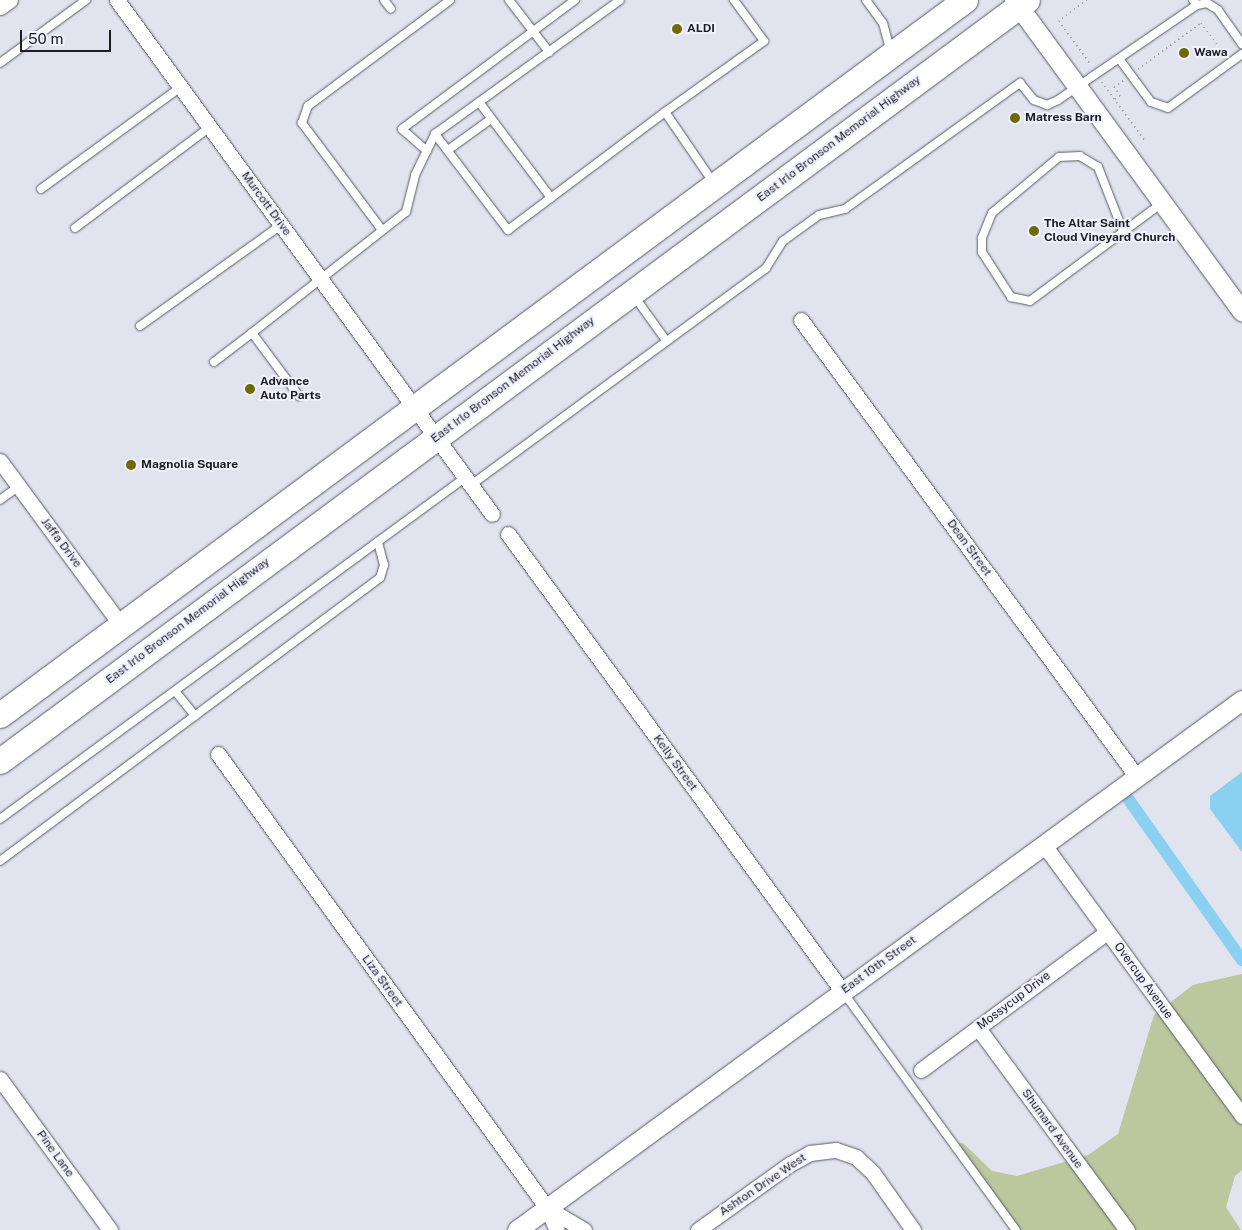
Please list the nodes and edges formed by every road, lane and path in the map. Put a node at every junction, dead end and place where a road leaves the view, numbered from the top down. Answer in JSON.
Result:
{"nodes":[{"id":1,"x":10,"y":0,"type":"edge"},
{"id":2,"x":86,"y":0,"type":"edge"},
{"id":3,"x":117,"y":0,"type":"edge"},
{"id":4,"x":384,"y":0,"type":"edge"},
{"id":5,"x":450,"y":0,"type":"edge"},
{"id":6,"x":509,"y":0,"type":"edge"},
{"id":7,"x":575,"y":0,"type":"edge"},
{"id":8,"x":620,"y":0,"type":"edge"},
{"id":9,"x":734,"y":0,"type":"edge"},
{"id":10,"x":866,"y":0,"type":"edge"},
{"id":11,"x":966,"y":0,"type":"edge"},
{"id":12,"x":1020,"y":2,"type":"edge"},
{"id":13,"x":1195,"y":2,"type":"edge"},
{"id":14,"x":0,"y":7,"type":"edge"},
{"id":15,"x":391,"y":9,"type":"dead end"},
{"id":16,"x":532,"y":31,"type":"junction"},
{"id":17,"x":1166,"y":41,"type":"dead end"},
{"id":18,"x":1242,"y":44,"type":"edge"},
{"id":19,"x":1170,"y":46,"type":"junction"},
{"id":20,"x":1219,"y":46,"type":"dead end"},
{"id":21,"x":549,"y":52,"type":"junction"},
{"id":22,"x":1242,"y":54,"type":"edge"},
{"id":23,"x":892,"y":55,"type":"junction"},
{"id":24,"x":1120,"y":60,"type":"junction"},
{"id":25,"x":0,"y":63,"type":"edge"},
{"id":26,"x":1131,"y":74,"type":"junction"},
{"id":27,"x":1078,"y":85,"type":"junction"},
{"id":28,"x":181,"y":87,"type":"junction"},
{"id":29,"x":1115,"y":99,"type":"dead end"},
{"id":30,"x":479,"y":102,"type":"junction"},
{"id":31,"x":665,"y":112,"type":"junction"},
{"id":32,"x":491,"y":118,"type":"junction"},
{"id":33,"x":210,"y":127,"type":"junction"},
{"id":34,"x":435,"y":134,"type":"junction"},
{"id":35,"x":448,"y":150,"type":"junction"},
{"id":36,"x":427,"y":151,"type":"junction"},
{"id":37,"x":715,"y":186,"type":"junction"},
{"id":38,"x":40,"y":189,"type":"dead end"},
{"id":39,"x":551,"y":198,"type":"junction"},
{"id":40,"x":1162,"y":203,"type":"junction"},
{"id":41,"x":281,"y":225,"type":"junction"},
{"id":42,"x":74,"y":228,"type":"dead end"},
{"id":43,"x":382,"y":230,"type":"junction"},
{"id":44,"x":1123,"y":230,"type":"junction"},
{"id":45,"x":320,"y":279,"type":"junction"},
{"id":46,"x":632,"y":293,"type":"junction"},
{"id":47,"x":1242,"y":312,"type":"edge"},
{"id":48,"x":801,"y":320,"type":"dead end"},
{"id":49,"x":140,"y":326,"type":"dead end"},
{"id":50,"x":252,"y":333,"type":"junction"},
{"id":51,"x":665,"y":339,"type":"junction"},
{"id":52,"x":214,"y":362,"type":"dead end"},
{"id":53,"x":299,"y":396,"type":"dead end"},
{"id":54,"x":415,"y":408,"type":"junction"},
{"id":55,"x":436,"y":437,"type":"junction"},
{"id":56,"x":0,"y":461,"type":"edge"},
{"id":57,"x":468,"y":481,"type":"junction"},
{"id":58,"x":19,"y":486,"type":"junction"},
{"id":59,"x":0,"y":500,"type":"edge"},
{"id":60,"x":492,"y":514,"type":"dead end"},
{"id":61,"x":508,"y":534,"type":"dead end"},
{"id":62,"x":378,"y":542,"type":"junction"},
{"id":63,"x":121,"y":625,"type":"junction"},
{"id":64,"x":53,"y":676,"type":"junction"},
{"id":65,"x":175,"y":691,"type":"junction"},
{"id":66,"x":1242,"y":700,"type":"edge"},
{"id":67,"x":0,"y":715,"type":"edge"},
{"id":68,"x":195,"y":716,"type":"junction"},
{"id":69,"x":0,"y":733,"type":"edge"},
{"id":70,"x":0,"y":746,"type":"edge"},
{"id":71,"x":218,"y":754,"type":"dead end"},
{"id":72,"x":0,"y":761,"type":"edge"},
{"id":73,"x":1137,"y":777,"type":"junction"},
{"id":74,"x":0,"y":819,"type":"edge"},
{"id":75,"x":1044,"y":845,"type":"junction"},
{"id":76,"x":0,"y":861,"type":"edge"},
{"id":77,"x":1107,"y":932,"type":"junction"},
{"id":78,"x":843,"y":992,"type":"junction"},
{"id":79,"x":978,"y":1028,"type":"junction"},
{"id":80,"x":921,"y":1070,"type":"dead end"},
{"id":81,"x":0,"y":1079,"type":"edge"},
{"id":82,"x":1242,"y":1116,"type":"edge"},
{"id":83,"x":547,"y":1208,"type":"junction"},
{"id":84,"x":110,"y":1230,"type":"edge"},
{"id":85,"x":517,"y":1230,"type":"edge"},
{"id":86,"x":557,"y":1230,"type":"edge"},
{"id":87,"x":584,"y":1230,"type":"edge"},
{"id":88,"x":698,"y":1230,"type":"edge"},
{"id":89,"x":913,"y":1230,"type":"edge"},
{"id":90,"x":1016,"y":1230,"type":"edge"},
{"id":91,"x":1127,"y":1230,"type":"edge"}],
"edges":[{"from":1,"to":14,"type":"street"},
{"from":2,"to":25,"type":"lane"},
{"from":3,"to":28,"type":"street","name":"Murcott Drive"},
{"from":4,"to":15,"type":"lane"},
{"from":5,"to":43,"type":"lane"},
{"from":6,"to":16,"type":"lane"},
{"from":7,"to":16,"type":"lane"},
{"from":8,"to":21,"type":"lane"},
{"from":9,"to":31,"type":"lane"},
{"from":10,"to":23,"type":"lane"},
{"from":11,"to":23,"type":"highway"},
{"from":12,"to":27,"type":"street"},
{"from":12,"to":46,"type":"highway","name":"East Irlo Bronson Memorial Highway"},
{"from":13,"to":18,"type":"lane"},
{"from":13,"to":24,"type":"lane"},
{"from":16,"to":21,"type":"lane"},
{"from":16,"to":36,"type":"lane"},
{"from":17,"to":19,"type":"path"},
{"from":19,"to":20,"type":"path"},
{"from":19,"to":26,"type":"path"},
{"from":21,"to":30,"type":"lane"},
{"from":22,"to":26,"type":"lane"},
{"from":23,"to":37,"type":"highway"},
{"from":24,"to":26,"type":"lane"},
{"from":24,"to":27,"type":"lane"},
{"from":26,"to":29,"type":"path"},
{"from":27,"to":40,"type":"street"},
{"from":27,"to":51,"type":"lane"},
{"from":28,"to":33,"type":"street","name":"Murcott Drive"},
{"from":28,"to":38,"type":"lane"},
{"from":30,"to":32,"type":"lane"},
{"from":30,"to":34,"type":"lane"},
{"from":31,"to":37,"type":"lane"},
{"from":31,"to":39,"type":"lane"},
{"from":32,"to":35,"type":"lane"},
{"from":32,"to":39,"type":"lane"},
{"from":33,"to":41,"type":"street","name":"Murcott Drive"},
{"from":33,"to":42,"type":"lane"},
{"from":34,"to":35,"type":"lane"},
{"from":34,"to":36,"type":"lane"},
{"from":35,"to":39,"type":"lane"},
{"from":36,"to":43,"type":"lane"},
{"from":37,"to":54,"type":"highway"},
{"from":40,"to":44,"type":"lane"},
{"from":40,"to":47,"type":"street"},
{"from":41,"to":45,"type":"street","name":"Murcott Drive"},
{"from":41,"to":49,"type":"lane"},
{"from":43,"to":45,"type":"lane"},
{"from":44,"to":44,"type":"lane"},
{"from":45,"to":50,"type":"lane"},
{"from":45,"to":54,"type":"street","name":"Murcott Drive"},
{"from":46,"to":51,"type":"lane"},
{"from":46,"to":55,"type":"highway","name":"East Irlo Bronson Memorial Highway"},
{"from":48,"to":73,"type":"street","name":"Dean Street"},
{"from":50,"to":52,"type":"lane"},
{"from":50,"to":53,"type":"lane"},
{"from":51,"to":57,"type":"lane"},
{"from":54,"to":55,"type":"street"},
{"from":54,"to":63,"type":"highway"},
{"from":55,"to":57,"type":"street"},
{"from":55,"to":72,"type":"highway","name":"East Irlo Bronson Memorial Highway"},
{"from":56,"to":58,"type":"street","name":"Jaffa Drive"},
{"from":57,"to":60,"type":"street"},
{"from":57,"to":62,"type":"lane"},
{"from":58,"to":59,"type":"lane"},
{"from":58,"to":63,"type":"street","name":"Jaffa Drive"},
{"from":61,"to":78,"type":"street","name":"Kelly Street"},
{"from":62,"to":65,"type":"lane"},
{"from":62,"to":68,"type":"lane"},
{"from":63,"to":64,"type":"highway"},
{"from":63,"to":70,"type":"highway"},
{"from":64,"to":67,"type":"highway"},
{"from":64,"to":69,"type":"highway"},
{"from":65,"to":68,"type":"lane"},
{"from":65,"to":74,"type":"lane"},
{"from":66,"to":73,"type":"street","name":"East 10th Street"},
{"from":68,"to":76,"type":"lane"},
{"from":71,"to":83,"type":"street","name":"Liza Street"},
{"from":73,"to":75,"type":"street","name":"East 10th Street"},
{"from":75,"to":77,"type":"street","name":"Overcup Avenue"},
{"from":75,"to":78,"type":"street","name":"East 10th Street"},
{"from":77,"to":79,"type":"street","name":"Mossycup Drive"},
{"from":77,"to":82,"type":"street","name":"Overcup Avenue"},
{"from":78,"to":83,"type":"street","name":"East 10th Street"},
{"from":78,"to":90,"type":"lane"},
{"from":79,"to":80,"type":"street","name":"Mossycup Drive"},
{"from":79,"to":91,"type":"street","name":"Shumard Avenue"},
{"from":81,"to":84,"type":"street","name":"Pine Lane"},
{"from":83,"to":85,"type":"street","name":"East 10th Street"},
{"from":83,"to":86,"type":"street"},
{"from":83,"to":87,"type":"street"},
{"from":88,"to":89,"type":"street","name":"Ashton Drive West"}]}
